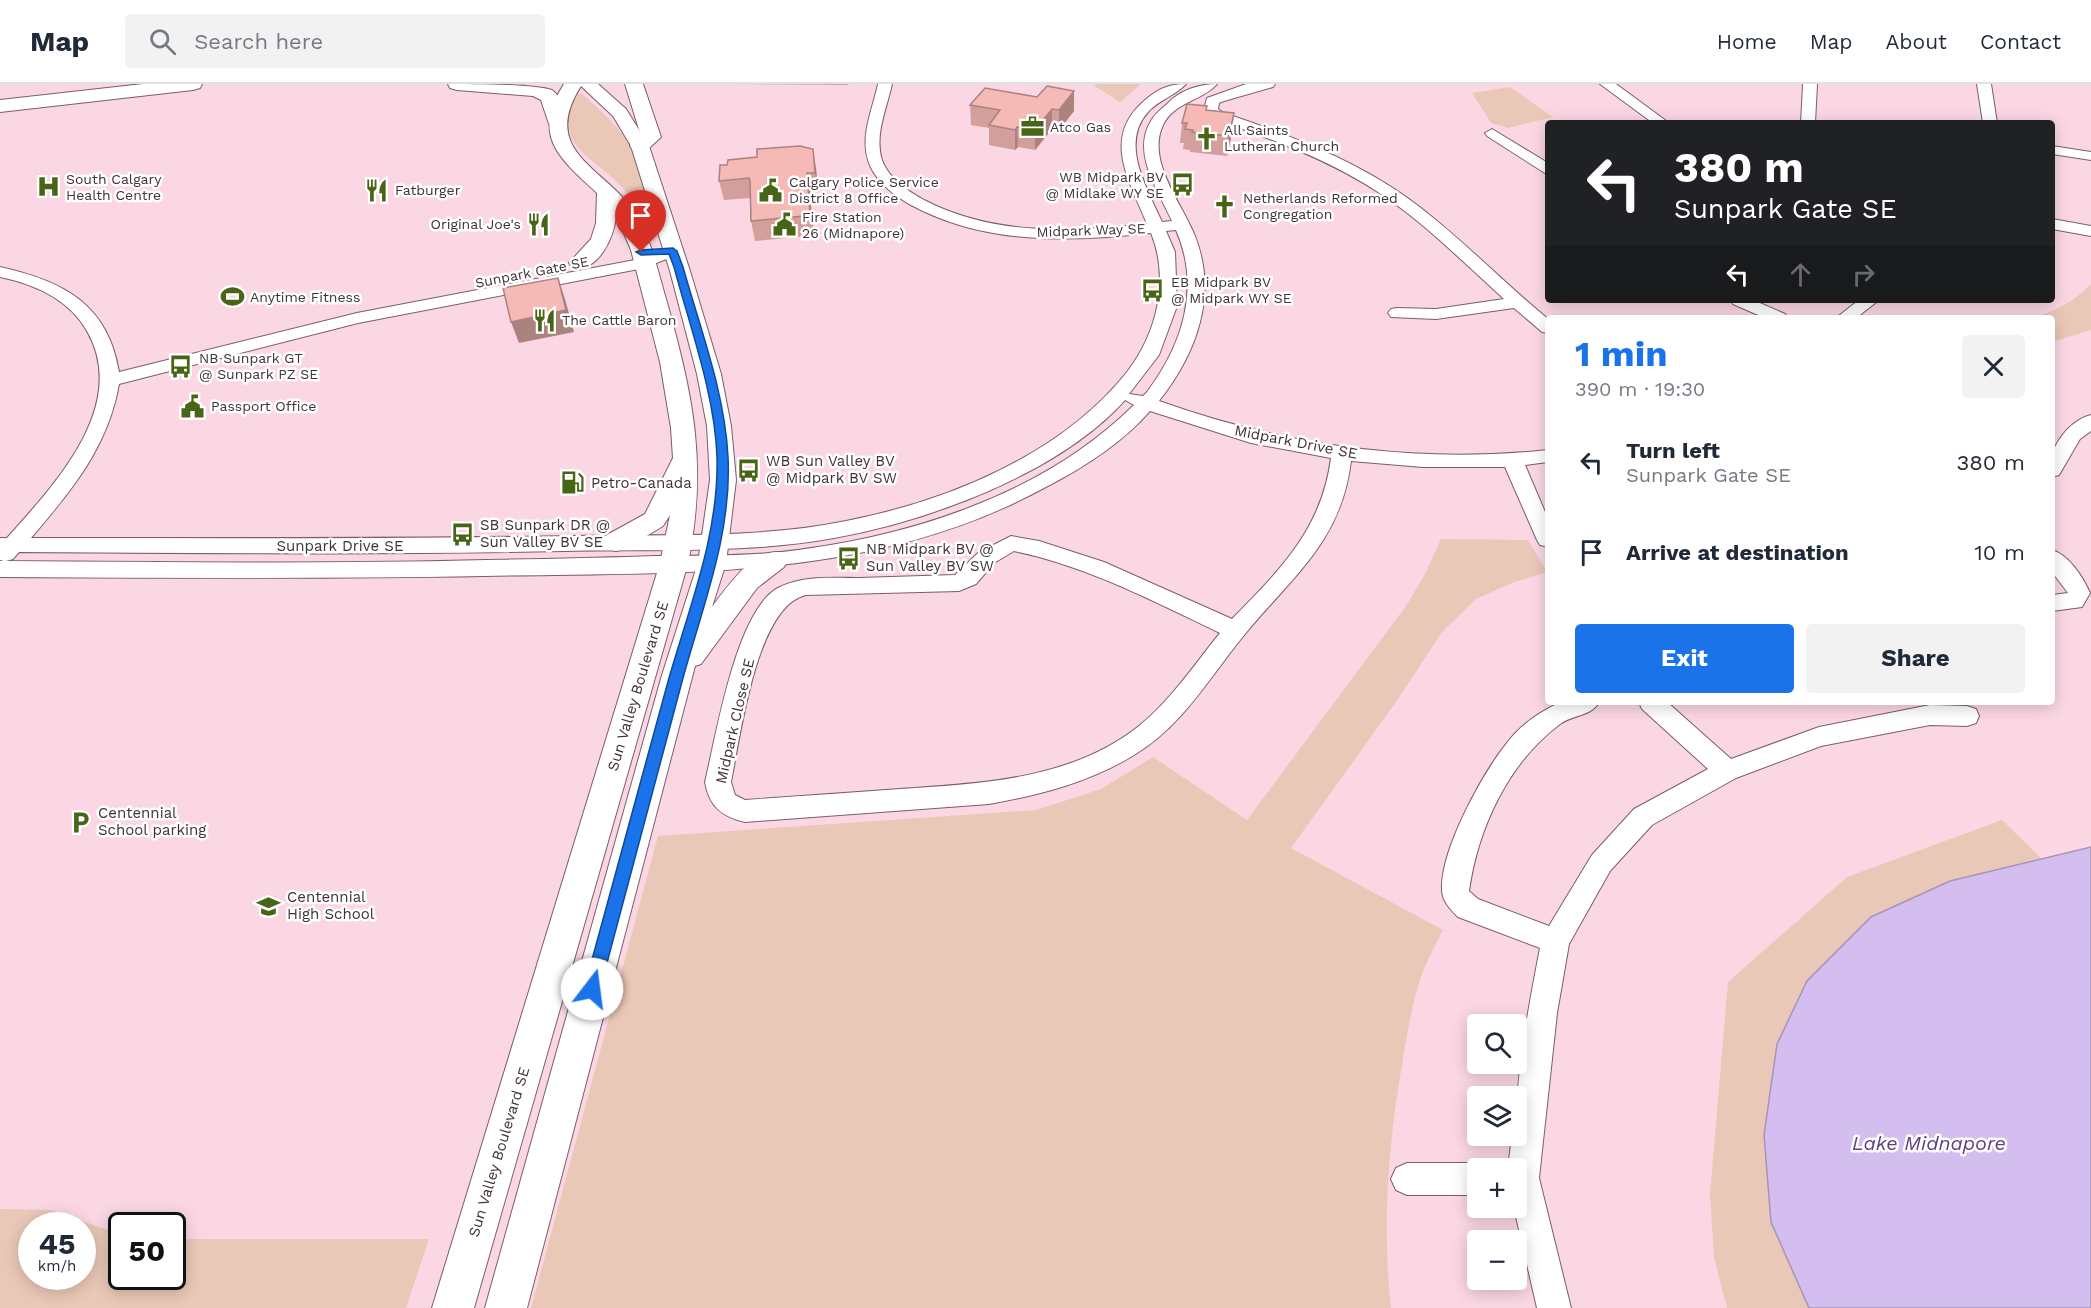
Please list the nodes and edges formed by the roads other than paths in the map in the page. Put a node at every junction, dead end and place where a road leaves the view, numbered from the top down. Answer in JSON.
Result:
{"nodes":[{"id":1,"x":109,"y":84,"type":"edge"},
{"id":2,"x":193,"y":84,"type":"edge"},
{"id":3,"x":457,"y":84,"type":"edge"},
{"id":4,"x":573,"y":84,"type":"edge"},
{"id":5,"x":588,"y":84,"type":"edge"},
{"id":6,"x":634,"y":84,"type":"edge"},
{"id":7,"x":885,"y":84,"type":"edge"},
{"id":8,"x":1179,"y":84,"type":"edge"},
{"id":9,"x":1210,"y":84,"type":"edge"},
{"id":10,"x":1268,"y":84,"type":"edge"},
{"id":11,"x":1607,"y":84,"type":"edge"},
{"id":12,"x":1810,"y":84,"type":"edge"},
{"id":13,"x":1984,"y":84,"type":"edge"},
{"id":14,"x":0,"y":99,"type":"edge"},
{"id":15,"x":0,"y":106,"type":"edge"},
{"id":16,"x":556,"y":120,"type":"junction"},
{"id":17,"x":1658,"y":120,"type":"edge"},
{"id":18,"x":1808,"y":120,"type":"edge"},
{"id":19,"x":1990,"y":120,"type":"edge"},
{"id":20,"x":1492,"y":133,"type":"dead end"},
{"id":21,"x":640,"y":146,"type":"junction"},
{"id":22,"x":2055,"y":150,"type":"edge"},
{"id":23,"x":2091,"y":156,"type":"edge"},
{"id":24,"x":1545,"y":168,"type":"edge"},
{"id":25,"x":607,"y":190,"type":"junction"},
{"id":26,"x":1181,"y":225,"type":"junction"},
{"id":27,"x":2055,"y":225,"type":"edge"},
{"id":28,"x":1157,"y":228,"type":"junction"},
{"id":29,"x":2091,"y":231,"type":"edge"},
{"id":30,"x":673,"y":251,"type":"junction"},
{"id":31,"x":642,"y":258,"type":"junction"},
{"id":32,"x":579,"y":263,"type":"junction"},
{"id":33,"x":0,"y":272,"type":"edge"},
{"id":34,"x":1516,"y":302,"type":"junction"},
{"id":35,"x":1746,"y":303,"type":"edge"},
{"id":36,"x":1866,"y":303,"type":"edge"},
{"id":37,"x":1397,"y":313,"type":"dead end"},
{"id":38,"x":1772,"y":315,"type":"edge"},
{"id":39,"x":1849,"y":315,"type":"edge"},
{"id":40,"x":1545,"y":326,"type":"edge"},
{"id":41,"x":111,"y":373,"type":"junction"},
{"id":42,"x":1120,"y":394,"type":"junction"},
{"id":43,"x":1146,"y":404,"type":"junction"},
{"id":44,"x":2091,"y":421,"type":"edge"},
{"id":45,"x":686,"y":450,"type":"junction"},
{"id":46,"x":1342,"y":453,"type":"junction"},
{"id":47,"x":1545,"y":456,"type":"edge"},
{"id":48,"x":1513,"y":461,"type":"junction"},
{"id":49,"x":2055,"y":465,"type":"edge"},
{"id":50,"x":1545,"y":534,"type":"edge"},
{"id":51,"x":616,"y":542,"type":"junction"},
{"id":52,"x":4,"y":550,"type":"edge"},
{"id":53,"x":677,"y":552,"type":"junction"},
{"id":54,"x":714,"y":552,"type":"junction"},
{"id":55,"x":774,"y":560,"type":"junction"},
{"id":56,"x":2055,"y":561,"type":"edge"},
{"id":57,"x":0,"y":569,"type":"edge"},
{"id":58,"x":2055,"y":603,"type":"edge"},
{"id":59,"x":1235,"y":630,"type":"junction"},
{"id":60,"x":677,"y":675,"type":"junction"},
{"id":61,"x":1580,"y":705,"type":"edge"},
{"id":62,"x":1654,"y":705,"type":"edge"},
{"id":63,"x":1967,"y":716,"type":"dead end"},
{"id":64,"x":1727,"y":771,"type":"junction"},
{"id":65,"x":1555,"y":941,"type":"junction"},
{"id":66,"x":1523,"y":1158,"type":"edge"},
{"id":67,"x":1407,"y":1179,"type":"dead end"},
{"id":68,"x":1467,"y":1179,"type":"edge"},
{"id":69,"x":1527,"y":1205,"type":"edge"},
{"id":70,"x":453,"y":1308,"type":"edge"},
{"id":71,"x":506,"y":1308,"type":"edge"},
{"id":72,"x":1554,"y":1308,"type":"edge"}],
"edges":[{"from":1,"to":14,"type":"highway"},
{"from":2,"to":15,"type":"highway"},
{"from":3,"to":16,"type":"highway"},
{"from":4,"to":16,"type":"main road"},
{"from":5,"to":21,"type":"main road"},
{"from":6,"to":21,"type":"highway"},
{"from":7,"to":28,"type":"street","name":"Midpark Way SE"},
{"from":8,"to":28,"type":"street"},
{"from":9,"to":26,"type":"street"},
{"from":10,"to":34,"type":"street"},
{"from":11,"to":17,"type":"street"},
{"from":12,"to":18,"type":"street"},
{"from":13,"to":19,"type":"street"},
{"from":16,"to":25,"type":"main road","name":"Sun Valley Boulevard SE"},
{"from":20,"to":24,"type":"street"},
{"from":21,"to":30,"type":"main road"},
{"from":22,"to":23,"type":"street"},
{"from":25,"to":31,"type":"main road","name":"Sun Valley Boulevard SE"},
{"from":25,"to":32,"type":"main road"},
{"from":26,"to":28,"type":"street","name":"Midpark Way SE"},
{"from":26,"to":43,"type":"street"},
{"from":27,"to":29,"type":"street"},
{"from":28,"to":42,"type":"street"},
{"from":30,"to":31,"type":"street","name":"Sunpark Gate SE"},
{"from":30,"to":54,"type":"main road"},
{"from":31,"to":32,"type":"street","name":"Sunpark Gate SE"},
{"from":31,"to":41,"type":"street","name":"Sunpark Gate SE"},
{"from":31,"to":45,"type":"main road","name":"Sun Valley Boulevard SE"},
{"from":32,"to":41,"type":"street","name":"Sunpark Gate SE"},
{"from":33,"to":41,"type":"street"},
{"from":34,"to":37,"type":"street"},
{"from":34,"to":40,"type":"street"},
{"from":35,"to":38,"type":"street"},
{"from":36,"to":39,"type":"street"},
{"from":41,"to":52,"type":"street"},
{"from":42,"to":43,"type":"street","name":"Midpark Drive SE"},
{"from":42,"to":54,"type":"street"},
{"from":43,"to":46,"type":"street","name":"Midpark Drive SE"},
{"from":43,"to":55,"type":"street"},
{"from":44,"to":49,"type":"street"},
{"from":45,"to":51,"type":"main road"},
{"from":45,"to":53,"type":"main road","name":"Sun Valley Boulevard SE"},
{"from":46,"to":48,"type":"street","name":"Midpark Drive SE"},
{"from":46,"to":59,"type":"street","name":"Midpark Close SE"},
{"from":47,"to":48,"type":"street","name":"Midpark Drive SE"},
{"from":48,"to":50,"type":"street"},
{"from":51,"to":52,"type":"street","name":"Sunpark Drive SE"},
{"from":51,"to":53,"type":"street","name":"Sunpark Drive SE"},
{"from":53,"to":54,"type":"street"},
{"from":53,"to":57,"type":"street","name":"Sunpark Drive SE"},
{"from":53,"to":70,"type":"main road","name":"Sun Valley Boulevard SE"},
{"from":54,"to":55,"type":"street"},
{"from":54,"to":60,"type":"main road"},
{"from":55,"to":60,"type":"main road"},
{"from":56,"to":58,"type":"street"},
{"from":59,"to":59,"type":"street","name":"Midpark Close SE"},
{"from":60,"to":71,"type":"main road"},
{"from":61,"to":65,"type":"street"},
{"from":62,"to":64,"type":"street"},
{"from":63,"to":64,"type":"street"},
{"from":64,"to":65,"type":"street"},
{"from":65,"to":66,"type":"street"},
{"from":67,"to":68,"type":"street"},
{"from":69,"to":72,"type":"street"}]}
